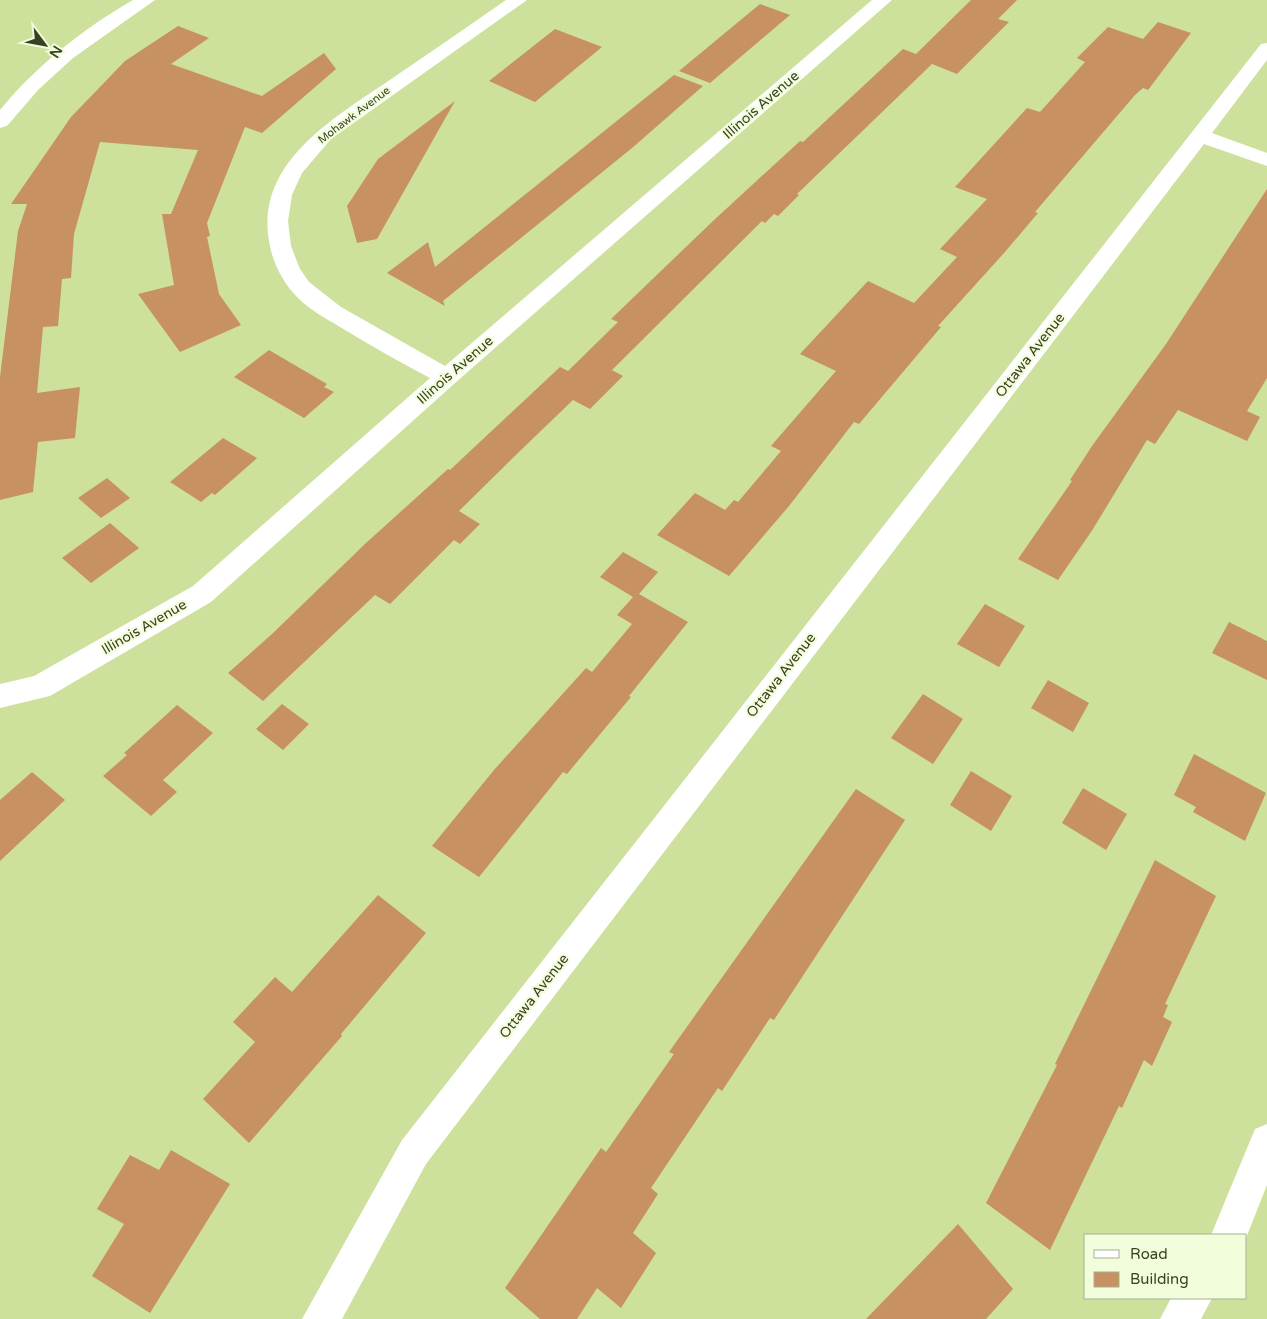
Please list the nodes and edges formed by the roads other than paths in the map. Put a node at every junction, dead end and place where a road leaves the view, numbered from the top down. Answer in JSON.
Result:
{"nodes":[{"id":1,"x":146,"y":0,"type":"edge"},
{"id":2,"x":518,"y":0,"type":"edge"},
{"id":3,"x":882,"y":0,"type":"edge"},
{"id":4,"x":1267,"y":48,"type":"edge"},
{"id":5,"x":0,"y":122,"type":"edge"},
{"id":6,"x":1201,"y":136,"type":"junction"},
{"id":7,"x":1267,"y":160,"type":"edge"},
{"id":8,"x":447,"y":377,"type":"junction"},
{"id":9,"x":0,"y":696,"type":"edge"},
{"id":10,"x":1267,"y":1141,"type":"edge"},
{"id":11,"x":1229,"y":1234,"type":"edge"},
{"id":12,"x":1192,"y":1299,"type":"edge"},
{"id":13,"x":321,"y":1319,"type":"edge"},
{"id":14,"x":1179,"y":1319,"type":"edge"}],
"edges":[{"from":1,"to":5,"type":"street"},
{"from":2,"to":8,"type":"street","name":"Mohawk Avenue"},
{"from":3,"to":8,"type":"street","name":"Illinois Avenue"},
{"from":4,"to":6,"type":"street","name":"Ottawa Avenue"},
{"from":6,"to":7,"type":"street"},
{"from":6,"to":13,"type":"street","name":"Ottawa Avenue"},
{"from":8,"to":9,"type":"street","name":"Illinois Avenue"},
{"from":10,"to":11,"type":"street"},
{"from":12,"to":14,"type":"street"}]}
